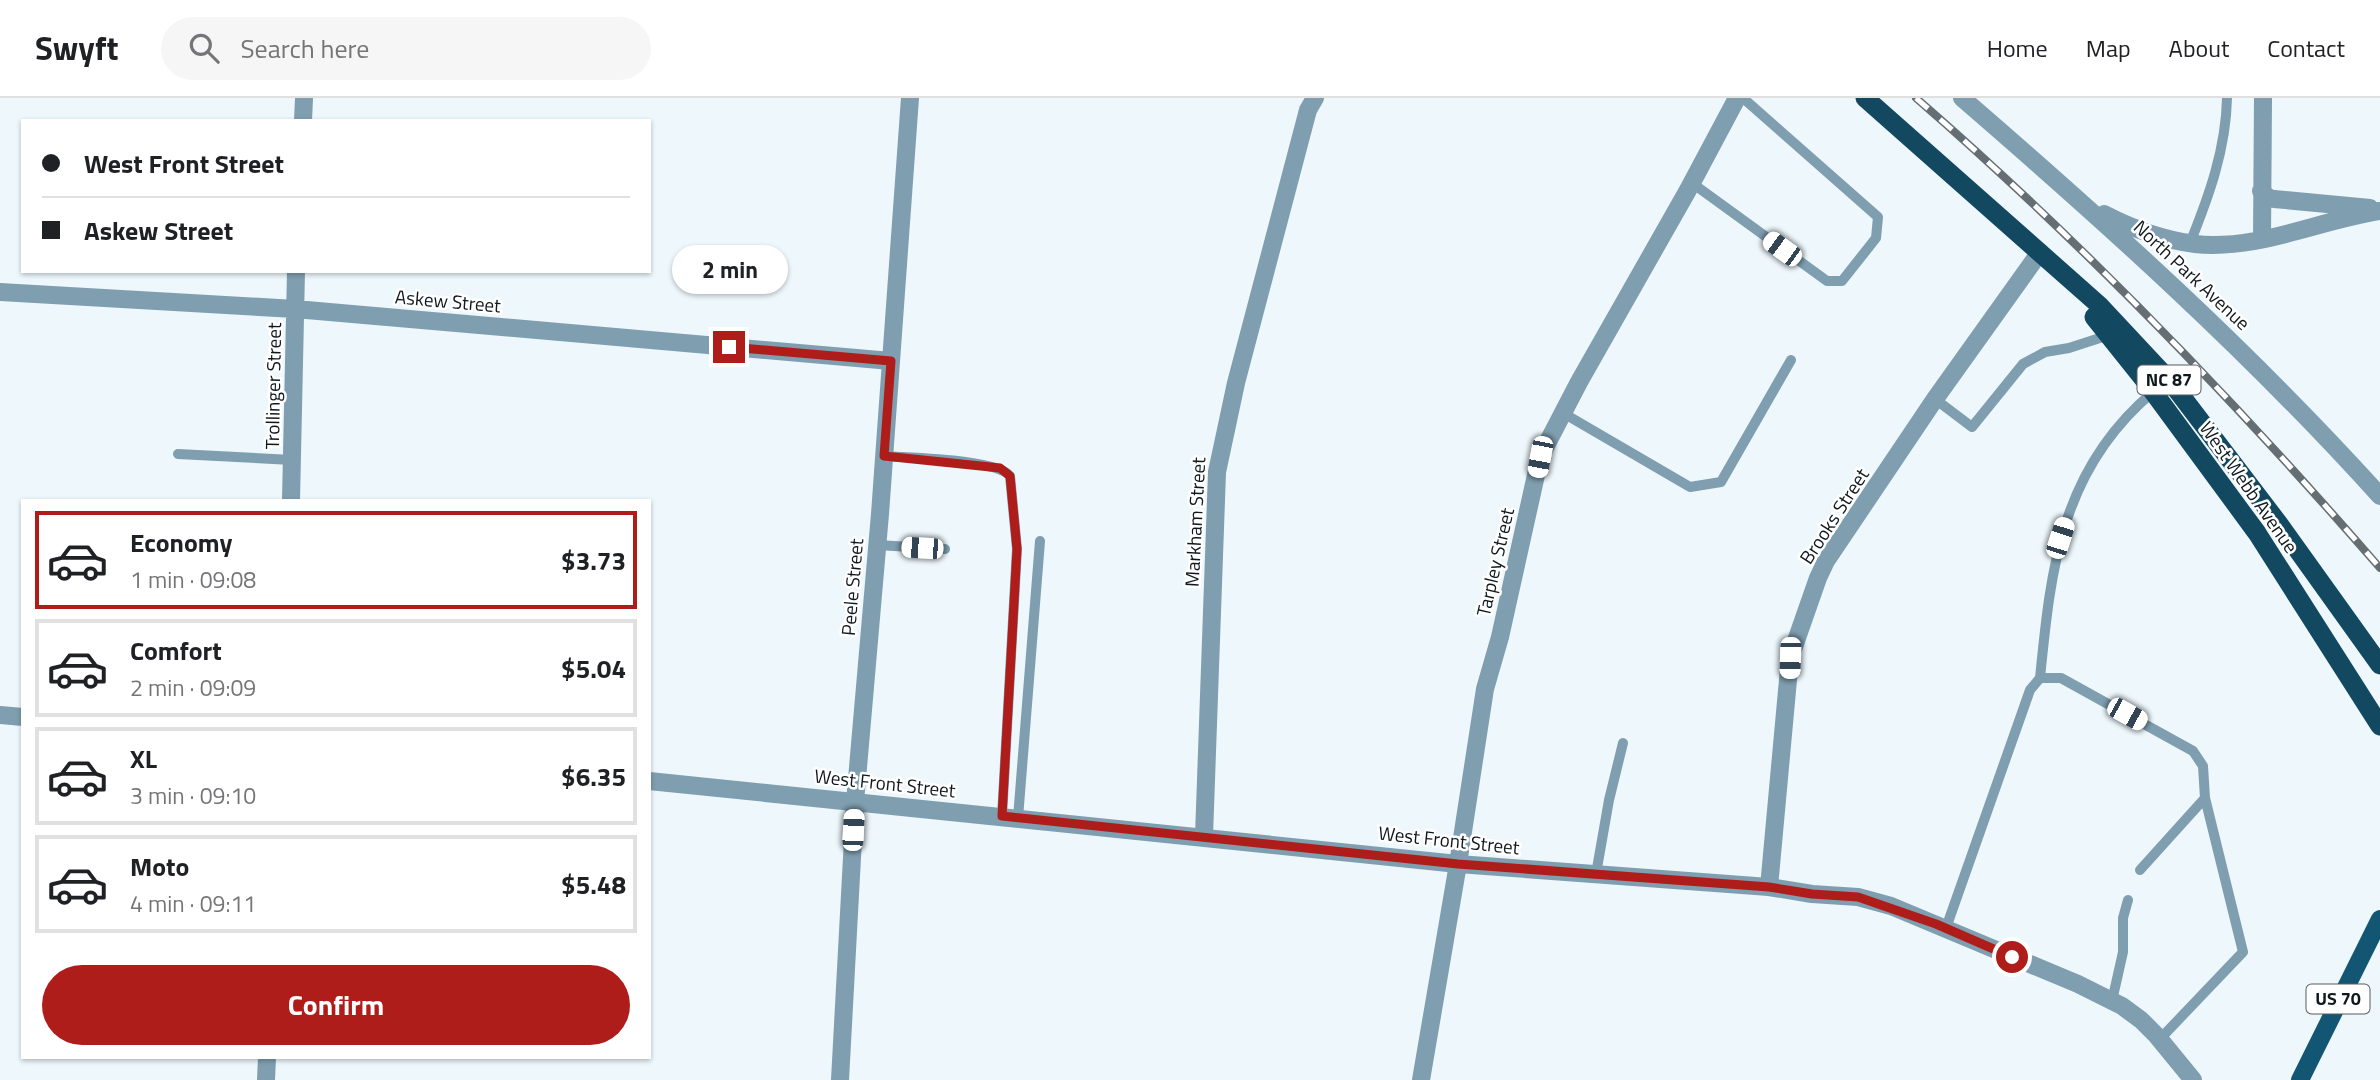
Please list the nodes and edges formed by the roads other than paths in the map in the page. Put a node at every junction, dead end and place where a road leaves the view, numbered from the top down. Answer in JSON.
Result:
{"nodes":[{"id":1,"x":304,"y":98,"type":"edge"},
{"id":2,"x":910,"y":98,"type":"edge"},
{"id":3,"x":1315,"y":98,"type":"edge"},
{"id":4,"x":1737,"y":98,"type":"edge"},
{"id":5,"x":1743,"y":98,"type":"edge"},
{"id":6,"x":1865,"y":98,"type":"edge"},
{"id":7,"x":1962,"y":98,"type":"edge"},
{"id":8,"x":2227,"y":98,"type":"edge"},
{"id":9,"x":2263,"y":98,"type":"edge"},
{"id":10,"x":303,"y":119,"type":"edge"},
{"id":11,"x":1692,"y":183,"type":"junction"},
{"id":12,"x":2261,"y":191,"type":"junction"},
{"id":13,"x":2085,"y":204,"type":"junction"},
{"id":14,"x":2380,"y":210,"type":"edge"},
{"id":15,"x":2262,"y":239,"type":"junction"},
{"id":16,"x":2190,"y":243,"type":"junction"},
{"id":17,"x":2040,"y":252,"type":"junction"},
{"id":18,"x":296,"y":273,"type":"edge"},
{"id":19,"x":0,"y":292,"type":"edge"},
{"id":20,"x":295,"y":309,"type":"junction"},
{"id":21,"x":2109,"y":335,"type":"junction"},
{"id":22,"x":1791,"y":360,"type":"dead end"},
{"id":23,"x":891,"y":361,"type":"junction"},
{"id":24,"x":2153,"y":392,"type":"junction"},
{"id":25,"x":1935,"y":399,"type":"junction"},
{"id":26,"x":1563,"y":413,"type":"junction"},
{"id":27,"x":178,"y":454,"type":"dead end"},
{"id":28,"x":884,"y":456,"type":"junction"},
{"id":29,"x":292,"y":460,"type":"junction"},
{"id":30,"x":2380,"y":496,"type":"edge"},
{"id":31,"x":291,"y":499,"type":"edge"},
{"id":32,"x":1040,"y":541,"type":"dead end"},
{"id":33,"x":877,"y":545,"type":"junction"},
{"id":34,"x":945,"y":549,"type":"dead end"},
{"id":35,"x":2380,"y":665,"type":"edge"},
{"id":36,"x":2040,"y":678,"type":"junction"},
{"id":37,"x":0,"y":715,"type":"edge"},
{"id":38,"x":21,"y":717,"type":"edge"},
{"id":39,"x":2380,"y":726,"type":"edge"},
{"id":40,"x":1623,"y":743,"type":"dead end"},
{"id":41,"x":651,"y":781,"type":"edge"},
{"id":42,"x":2205,"y":798,"type":"junction"},
{"id":43,"x":855,"y":802,"type":"junction"},
{"id":44,"x":1010,"y":817,"type":"junction"},
{"id":45,"x":1204,"y":836,"type":"junction"},
{"id":46,"x":1458,"y":864,"type":"junction"},
{"id":47,"x":2140,"y":870,"type":"dead end"},
{"id":48,"x":1596,"y":874,"type":"junction"},
{"id":49,"x":1769,"y":887,"type":"junction"},
{"id":50,"x":2128,"y":900,"type":"dead end"},
{"id":51,"x":2380,"y":919,"type":"edge"},
{"id":52,"x":1946,"y":928,"type":"junction"},
{"id":53,"x":2112,"y":1001,"type":"junction"},
{"id":54,"x":2160,"y":1040,"type":"junction"},
{"id":55,"x":267,"y":1059,"type":"edge"},
{"id":56,"x":266,"y":1080,"type":"edge"},
{"id":57,"x":840,"y":1080,"type":"edge"},
{"id":58,"x":1420,"y":1080,"type":"edge"},
{"id":59,"x":2193,"y":1080,"type":"edge"},
{"id":60,"x":2300,"y":1080,"type":"edge"}],
"edges":[{"from":1,"to":10,"type":"street"},
{"from":2,"to":23,"type":"street","name":"Peele Street"},
{"from":3,"to":45,"type":"street","name":"Markham Street"},
{"from":4,"to":11,"type":"street","name":"Tarpley Street"},
{"from":5,"to":11,"type":"lane"},
{"from":6,"to":17,"type":"highway","name":"West Webb Avenue","number":"NC 87"},
{"from":7,"to":13,"type":"street","name":"North Park Avenue"},
{"from":8,"to":16,"type":"lane"},
{"from":9,"to":12,"type":"street"},
{"from":11,"to":26,"type":"street","name":"Tarpley Street"},
{"from":12,"to":14,"type":"street"},
{"from":12,"to":15,"type":"street"},
{"from":13,"to":16,"type":"street"},
{"from":13,"to":30,"type":"street","name":"North Park Avenue"},
{"from":14,"to":15,"type":"street"},
{"from":15,"to":16,"type":"street"},
{"from":17,"to":21,"type":"highway","name":"West Webb Avenue","number":"NC 87"},
{"from":17,"to":25,"type":"street","name":"Brooks Street"},
{"from":17,"to":35,"type":"highway","name":"West Webb Avenue","number":"NC 87"},
{"from":18,"to":20,"type":"street","name":"Trollinger Street"},
{"from":19,"to":20,"type":"street","name":"Askew Street"},
{"from":20,"to":23,"type":"street","name":"Askew Street"},
{"from":20,"to":29,"type":"street","name":"Trollinger Street"},
{"from":21,"to":24,"type":"highway","name":"West Webb Avenue","number":"NC 87"},
{"from":21,"to":25,"type":"lane"},
{"from":22,"to":26,"type":"lane"},
{"from":23,"to":28,"type":"street","name":"Peele Street"},
{"from":24,"to":36,"type":"lane"},
{"from":24,"to":39,"type":"highway","name":"West Webb Avenue","number":"NC 87"},
{"from":25,"to":49,"type":"street","name":"Brooks Street"},
{"from":26,"to":46,"type":"street","name":"Tarpley Street"},
{"from":27,"to":29,"type":"lane"},
{"from":28,"to":33,"type":"street","name":"Peele Street"},
{"from":28,"to":44,"type":"lane"},
{"from":29,"to":31,"type":"street","name":"Trollinger Street"},
{"from":32,"to":44,"type":"lane"},
{"from":33,"to":34,"type":"lane"},
{"from":33,"to":43,"type":"street","name":"Peele Street"},
{"from":36,"to":42,"type":"lane"},
{"from":36,"to":52,"type":"lane"},
{"from":37,"to":38,"type":"street"},
{"from":40,"to":48,"type":"lane"},
{"from":41,"to":43,"type":"street","name":"West Front Street"},
{"from":42,"to":47,"type":"lane"},
{"from":42,"to":54,"type":"lane"},
{"from":43,"to":44,"type":"street","name":"West Front Street"},
{"from":43,"to":57,"type":"street","name":"Peele Street"},
{"from":44,"to":45,"type":"street","name":"West Front Street"},
{"from":45,"to":46,"type":"street","name":"West Front Street"},
{"from":46,"to":48,"type":"street","name":"West Front Street"},
{"from":46,"to":58,"type":"street","name":"Tarpley Street"},
{"from":48,"to":49,"type":"street","name":"West Front Street"},
{"from":49,"to":52,"type":"street","name":"West Front Street"},
{"from":50,"to":53,"type":"lane"},
{"from":51,"to":60,"type":"main road","number":"US 70"},
{"from":52,"to":53,"type":"street","name":"West Front Street"},
{"from":53,"to":54,"type":"street","name":"West Front Street"},
{"from":54,"to":59,"type":"street","name":"West Front Street"},
{"from":55,"to":56,"type":"street"}]}
